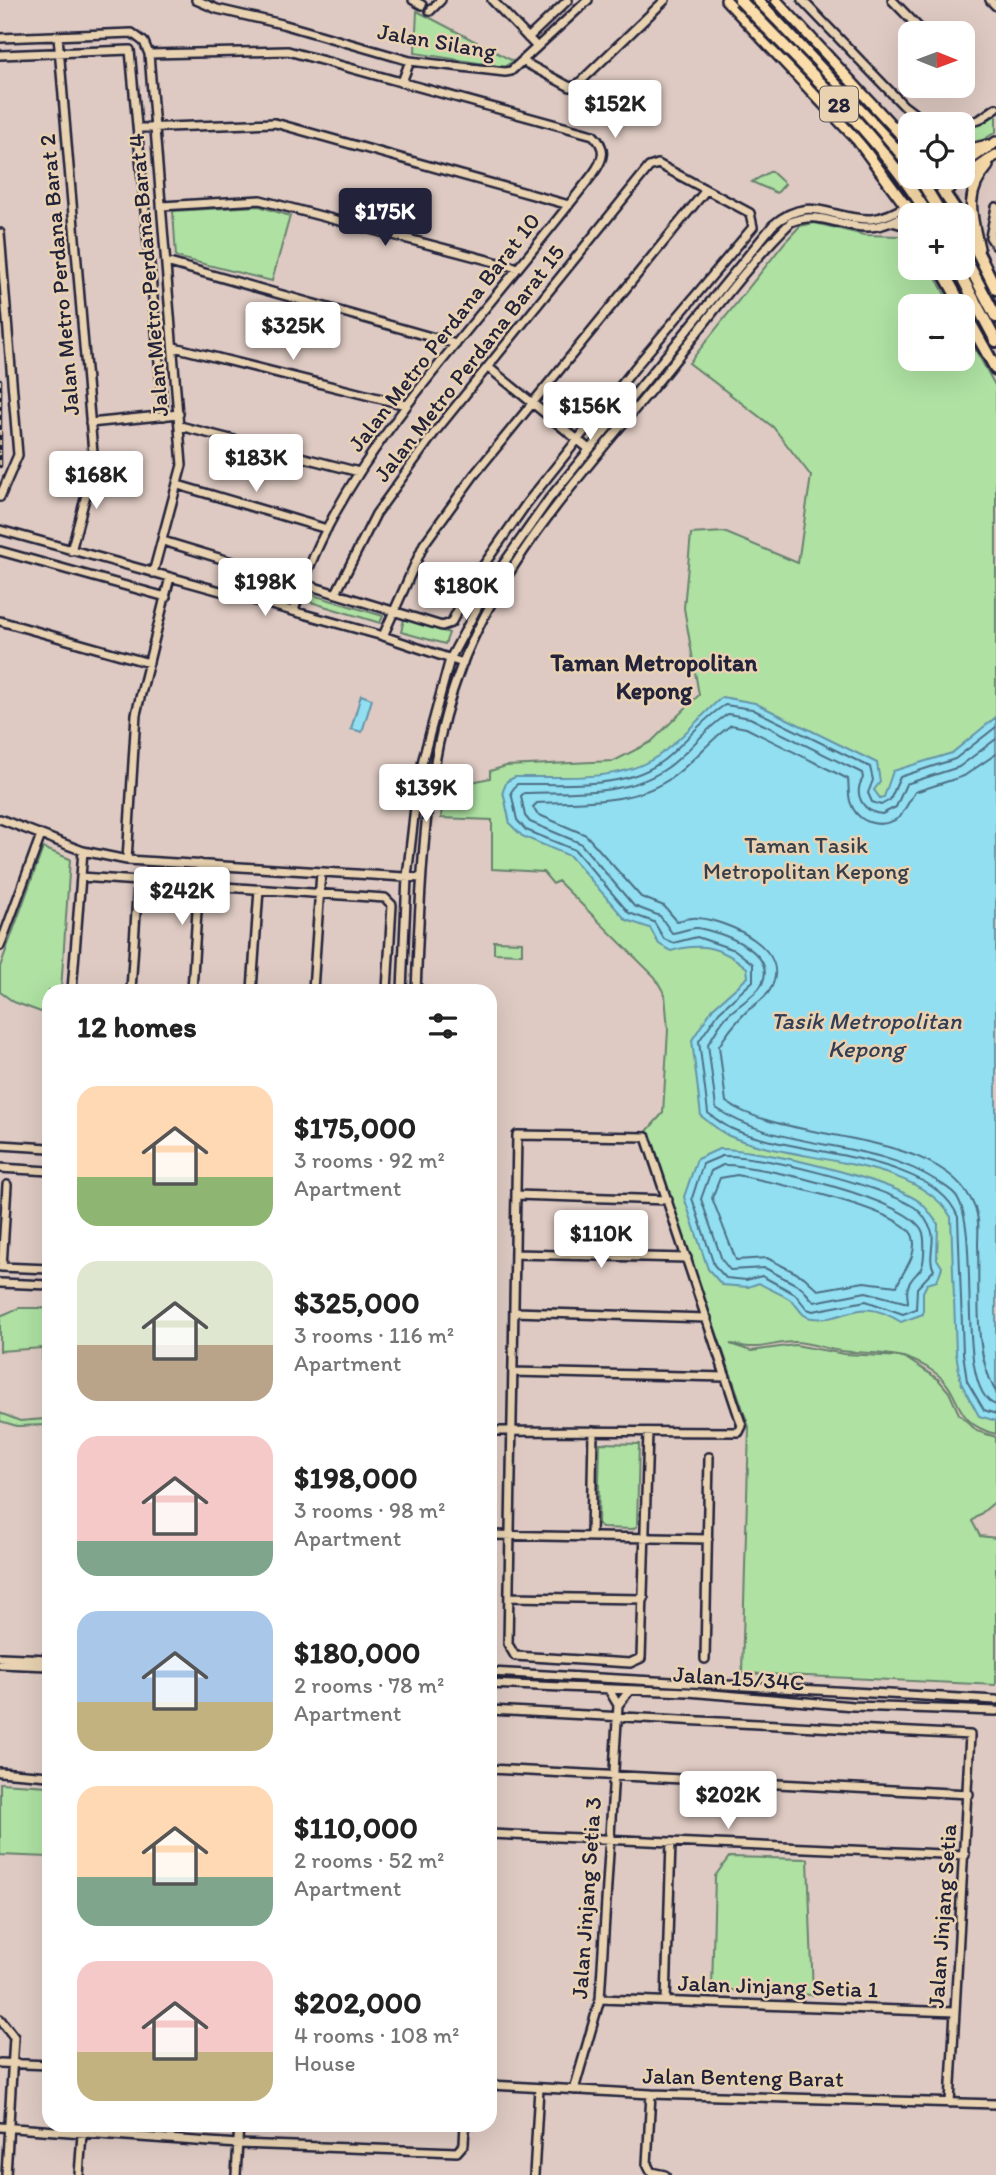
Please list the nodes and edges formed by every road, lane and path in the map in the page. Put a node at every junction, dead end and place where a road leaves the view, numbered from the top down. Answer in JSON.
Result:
{"nodes":[{"id":1,"x":196,"y":0,"type":"edge"},
{"id":2,"x":413,"y":0,"type":"edge"},
{"id":3,"x":442,"y":0,"type":"edge"},
{"id":4,"x":492,"y":0,"type":"edge"},
{"id":5,"x":568,"y":0,"type":"edge"},
{"id":6,"x":665,"y":0,"type":"edge"},
{"id":7,"x":726,"y":0,"type":"edge"},
{"id":8,"x":740,"y":0,"type":"edge"},
{"id":9,"x":757,"y":0,"type":"edge"},
{"id":10,"x":776,"y":0,"type":"edge"},
{"id":11,"x":802,"y":0,"type":"edge"},
{"id":12,"x":892,"y":0,"type":"edge"},
{"id":13,"x":990,"y":0,"type":"edge"},
{"id":14,"x":584,"y":1,"type":"edge"},
{"id":15,"x":422,"y":5,"type":"dead end"},
{"id":16,"x":996,"y":6,"type":"edge"},
{"id":17,"x":430,"y":11,"type":"dead end"},
{"id":18,"x":912,"y":21,"type":"edge"},
{"id":19,"x":58,"y":36,"type":"junction"},
{"id":20,"x":0,"y":38,"type":"edge"},
{"id":21,"x":528,"y":38,"type":"junction"},
{"id":22,"x":537,"y":47,"type":"junction"},
{"id":23,"x":59,"y":53,"type":"junction"},
{"id":24,"x":149,"y":54,"type":"junction"},
{"id":25,"x":0,"y":55,"type":"edge"},
{"id":26,"x":410,"y":61,"type":"junction"},
{"id":27,"x":522,"y":61,"type":"junction"},
{"id":28,"x":402,"y":82,"type":"junction"},
{"id":29,"x":996,"y":108,"type":"edge"},
{"id":30,"x":912,"y":112,"type":"edge"},
{"id":31,"x":975,"y":121,"type":"edge"},
{"id":32,"x":894,"y":126,"type":"junction"},
{"id":33,"x":898,"y":126,"type":"edge"},
{"id":34,"x":139,"y":128,"type":"junction"},
{"id":35,"x":156,"y":130,"type":"junction"},
{"id":36,"x":898,"y":131,"type":"edge"},
{"id":37,"x":994,"y":143,"type":"edge"},
{"id":38,"x":975,"y":148,"type":"edge"},
{"id":39,"x":898,"y":151,"type":"edge"},
{"id":40,"x":975,"y":156,"type":"edge"},
{"id":41,"x":996,"y":156,"type":"edge"},
{"id":42,"x":878,"y":166,"type":"junction"},
{"id":43,"x":975,"y":166,"type":"edge"},
{"id":44,"x":898,"y":179,"type":"edge"},
{"id":45,"x":933,"y":189,"type":"edge"},
{"id":46,"x":706,"y":190,"type":"junction"},
{"id":47,"x":904,"y":203,"type":"edge"},
{"id":48,"x":918,"y":203,"type":"edge"},
{"id":49,"x":921,"y":203,"type":"edge"},
{"id":50,"x":569,"y":205,"type":"junction"},
{"id":51,"x":162,"y":206,"type":"junction"},
{"id":52,"x":996,"y":208,"type":"edge"},
{"id":53,"x":898,"y":213,"type":"edge"},
{"id":54,"x":786,"y":214,"type":"junction"},
{"id":55,"x":898,"y":218,"type":"edge"},
{"id":56,"x":791,"y":222,"type":"junction"},
{"id":57,"x":892,"y":222,"type":"junction"},
{"id":58,"x":898,"y":224,"type":"edge"},
{"id":59,"x":0,"y":233,"type":"edge"},
{"id":60,"x":996,"y":246,"type":"edge"},
{"id":61,"x":975,"y":247,"type":"edge"},
{"id":62,"x":166,"y":262,"type":"junction"},
{"id":63,"x":982,"y":262,"type":"junction"},
{"id":64,"x":518,"y":268,"type":"junction"},
{"id":65,"x":975,"y":277,"type":"edge"},
{"id":66,"x":963,"y":280,"type":"edge"},
{"id":67,"x":168,"y":286,"type":"junction"},
{"id":68,"x":153,"y":287,"type":"junction"},
{"id":69,"x":996,"y":289,"type":"edge"},
{"id":70,"x":996,"y":317,"type":"edge"},
{"id":71,"x":975,"y":331,"type":"edge"},
{"id":72,"x":996,"y":341,"type":"edge"},
{"id":73,"x":456,"y":344,"type":"junction"},
{"id":74,"x":173,"y":347,"type":"junction"},
{"id":75,"x":488,"y":368,"type":"junction"},
{"id":76,"x":996,"y":369,"type":"edge"},
{"id":77,"x":533,"y":402,"type":"junction"},
{"id":78,"x":406,"y":405,"type":"junction"},
{"id":79,"x":179,"y":414,"type":"junction"},
{"id":80,"x":164,"y":416,"type":"junction"},
{"id":81,"x":90,"y":423,"type":"junction"},
{"id":82,"x":180,"y":426,"type":"junction"},
{"id":83,"x":578,"y":439,"type":"junction"},
{"id":84,"x":589,"y":449,"type":"junction"},
{"id":85,"x":359,"y":472,"type":"junction"},
{"id":86,"x":178,"y":485,"type":"junction"},
{"id":87,"x":0,"y":498,"type":"edge"},
{"id":88,"x":327,"y":529,"type":"junction"},
{"id":89,"x":0,"y":530,"type":"edge"},
{"id":90,"x":163,"y":541,"type":"junction"},
{"id":91,"x":0,"y":551,"type":"edge"},
{"id":92,"x":71,"y":551,"type":"junction"},
{"id":93,"x":153,"y":573,"type":"junction"},
{"id":94,"x":170,"y":577,"type":"junction"},
{"id":95,"x":302,"y":583,"type":"junction"},
{"id":96,"x":336,"y":593,"type":"junction"},
{"id":97,"x":166,"y":597,"type":"junction"},
{"id":98,"x":294,"y":611,"type":"junction"},
{"id":99,"x":393,"y":611,"type":"junction"},
{"id":100,"x":0,"y":621,"type":"edge"},
{"id":101,"x":383,"y":636,"type":"junction"},
{"id":102,"x":450,"y":659,"type":"junction"},
{"id":103,"x":149,"y":663,"type":"junction"},
{"id":104,"x":463,"y":663,"type":"junction"},
{"id":105,"x":0,"y":819,"type":"edge"},
{"id":106,"x":41,"y":835,"type":"junction"},
{"id":107,"x":83,"y":851,"type":"junction"},
{"id":108,"x":127,"y":860,"type":"junction"},
{"id":109,"x":200,"y":864,"type":"junction"},
{"id":110,"x":321,"y":872,"type":"junction"},
{"id":111,"x":81,"y":877,"type":"junction"},
{"id":112,"x":407,"y":877,"type":"junction"},
{"id":113,"x":421,"y":878,"type":"junction"},
{"id":114,"x":138,"y":881,"type":"junction"},
{"id":115,"x":199,"y":885,"type":"junction"},
{"id":116,"x":259,"y":889,"type":"junction"},
{"id":117,"x":319,"y":894,"type":"junction"},
{"id":118,"x":0,"y":946,"type":"edge"},
{"id":119,"x":72,"y":984,"type":"edge"},
{"id":120,"x":131,"y":984,"type":"edge"},
{"id":121,"x":192,"y":984,"type":"edge"},
{"id":122,"x":252,"y":984,"type":"edge"},
{"id":123,"x":313,"y":984,"type":"edge"},
{"id":124,"x":387,"y":984,"type":"edge"},
{"id":125,"x":402,"y":984,"type":"edge"},
{"id":126,"x":416,"y":984,"type":"edge"},
{"id":127,"x":0,"y":1145,"type":"edge"},
{"id":128,"x":42,"y":1148,"type":"edge"},
{"id":129,"x":0,"y":1168,"type":"edge"},
{"id":130,"x":42,"y":1171,"type":"edge"},
{"id":131,"x":7,"y":1185,"type":"dead end"},
{"id":132,"x":516,"y":1195,"type":"junction"},
{"id":133,"x":668,"y":1200,"type":"junction"},
{"id":134,"x":515,"y":1254,"type":"junction"},
{"id":135,"x":687,"y":1258,"type":"junction"},
{"id":136,"x":1,"y":1267,"type":"edge"},
{"id":137,"x":42,"y":1269,"type":"edge"},
{"id":138,"x":0,"y":1283,"type":"edge"},
{"id":139,"x":42,"y":1285,"type":"edge"},
{"id":140,"x":514,"y":1312,"type":"junction"},
{"id":141,"x":706,"y":1318,"type":"junction"},
{"id":142,"x":513,"y":1372,"type":"junction"},
{"id":143,"x":726,"y":1377,"type":"junction"},
{"id":144,"x":497,"y":1431,"type":"edge"},
{"id":145,"x":512,"y":1431,"type":"junction"},
{"id":146,"x":593,"y":1431,"type":"junction"},
{"id":147,"x":648,"y":1432,"type":"junction"},
{"id":148,"x":709,"y":1457,"type":"dead end"},
{"id":149,"x":497,"y":1535,"type":"edge"},
{"id":150,"x":510,"y":1536,"type":"junction"},
{"id":151,"x":591,"y":1537,"type":"junction"},
{"id":152,"x":645,"y":1538,"type":"junction"},
{"id":153,"x":708,"y":1539,"type":"junction"},
{"id":154,"x":509,"y":1597,"type":"junction"},
{"id":155,"x":644,"y":1599,"type":"junction"},
{"id":156,"x":0,"y":1657,"type":"edge"},
{"id":157,"x":42,"y":1659,"type":"edge"},
{"id":158,"x":705,"y":1659,"type":"dead end"},
{"id":159,"x":0,"y":1664,"type":"edge"},
{"id":160,"x":42,"y":1666,"type":"edge"},
{"id":161,"x":497,"y":1672,"type":"edge"},
{"id":162,"x":497,"y":1684,"type":"edge"},
{"id":163,"x":609,"y":1690,"type":"junction"},
{"id":164,"x":630,"y":1690,"type":"junction"},
{"id":165,"x":996,"y":1700,"type":"edge"},
{"id":166,"x":618,"y":1705,"type":"junction"},
{"id":167,"x":497,"y":1710,"type":"edge"},
{"id":168,"x":996,"y":1712,"type":"edge"},
{"id":169,"x":617,"y":1716,"type":"junction"},
{"id":170,"x":497,"y":1769,"type":"edge"},
{"id":171,"x":0,"y":1772,"type":"edge"},
{"id":172,"x":42,"y":1775,"type":"edge"},
{"id":173,"x":614,"y":1777,"type":"junction"},
{"id":174,"x":969,"y":1794,"type":"junction"},
{"id":175,"x":497,"y":1834,"type":"edge"},
{"id":176,"x":610,"y":1840,"type":"junction"},
{"id":177,"x":671,"y":1842,"type":"junction"},
{"id":178,"x":965,"y":1855,"type":"junction"},
{"id":179,"x":600,"y":1998,"type":"junction"},
{"id":180,"x":666,"y":2001,"type":"junction"},
{"id":181,"x":955,"y":2012,"type":"junction"},
{"id":182,"x":0,"y":2019,"type":"edge"},
{"id":183,"x":0,"y":2063,"type":"edge"},
{"id":184,"x":13,"y":2064,"type":"junction"},
{"id":185,"x":42,"y":2066,"type":"edge"},
{"id":186,"x":497,"y":2085,"type":"edge"},
{"id":187,"x":539,"y":2088,"type":"junction"},
{"id":188,"x":573,"y":2090,"type":"junction"},
{"id":189,"x":651,"y":2094,"type":"junction"},
{"id":190,"x":950,"y":2103,"type":"junction"},
{"id":191,"x":996,"y":2105,"type":"edge"},
{"id":192,"x":0,"y":2127,"type":"edge"},
{"id":193,"x":9,"y":2128,"type":"junction"},
{"id":194,"x":42,"y":2131,"type":"edge"},
{"id":195,"x":58,"y":2132,"type":"edge"},
{"id":196,"x":239,"y":2132,"type":"edge"},
{"id":197,"x":465,"y":2132,"type":"edge"},
{"id":198,"x":82,"y":2134,"type":"junction"},
{"id":199,"x":238,"y":2144,"type":"junction"},
{"id":200,"x":6,"y":2175,"type":"edge"},
{"id":201,"x":79,"y":2175,"type":"edge"},
{"id":202,"x":236,"y":2175,"type":"edge"},
{"id":203,"x":534,"y":2175,"type":"edge"},
{"id":204,"x":666,"y":2175,"type":"edge"}],
"edges":[{"from":1,"to":26,"type":"street","name":"Jalan Silang"},
{"from":2,"to":15,"type":"street"},
{"from":3,"to":17,"type":"street"},
{"from":4,"to":21,"type":"street"},
{"from":5,"to":21,"type":"street"},
{"from":6,"to":27,"type":"street"},
{"from":7,"to":42,"type":"main road"},
{"from":8,"to":49,"type":"highway","number":"28","bridge":true},
{"from":9,"to":39,"type":"highway","number":"28"},
{"from":10,"to":32,"type":"main road"},
{"from":11,"to":30,"type":"street"},
{"from":12,"to":18,"type":"street"},
{"from":13,"to":16,"type":"street"},
{"from":14,"to":22,"type":"street"},
{"from":19,"to":20,"type":"street"},
{"from":19,"to":23,"type":"street","name":"Jalan Metro Perdana Barat 2"},
{"from":19,"to":24,"type":"street"},
{"from":21,"to":22,"type":"street"},
{"from":22,"to":27,"type":"street"},
{"from":23,"to":25,"type":"street"},
{"from":23,"to":34,"type":"street"},
{"from":23,"to":81,"type":"street","name":"Jalan Metro Perdana Barat 2"},
{"from":24,"to":28,"type":"street"},
{"from":24,"to":35,"type":"street","name":"Jalan Metro Perdana Barat 4"},
{"from":26,"to":27,"type":"street","name":"Jalan Silang"},
{"from":26,"to":28,"type":"street"},
{"from":28,"to":50,"type":"street","name":"Jalan Metro Perdana Barat 10"},
{"from":29,"to":31,"type":"street"},
{"from":32,"to":33,"type":"street"},
{"from":32,"to":36,"type":"main road"},
{"from":34,"to":35,"type":"street"},
{"from":34,"to":68,"type":"street"},
{"from":35,"to":50,"type":"street"},
{"from":35,"to":51,"type":"street","name":"Jalan Metro Perdana Barat 4"},
{"from":37,"to":38,"type":"main road"},
{"from":37,"to":40,"type":"main road"},
{"from":41,"to":43,"type":"main road"},
{"from":41,"to":63,"type":"main road"},
{"from":42,"to":44,"type":"main road"},
{"from":42,"to":47,"type":"main road"},
{"from":45,"to":48,"type":"main road"},
{"from":46,"to":75,"type":"street","name":"Jalan Metro Perdana Barat 15"},
{"from":46,"to":77,"type":"street"},
{"from":46,"to":83,"type":"street"},
{"from":50,"to":64,"type":"street","name":"Jalan Metro Perdana Barat 10"},
{"from":51,"to":62,"type":"street","name":"Jalan Metro Perdana Barat 4"},
{"from":51,"to":64,"type":"street"},
{"from":52,"to":60,"type":"street"},
{"from":53,"to":54,"type":"street"},
{"from":54,"to":56,"type":"street"},
{"from":54,"to":84,"type":"street"},
{"from":55,"to":57,"type":"street"},
{"from":56,"to":57,"type":"street"},
{"from":56,"to":104,"type":"street"},
{"from":57,"to":58,"type":"street"},
{"from":59,"to":87,"type":"street"},
{"from":61,"to":63,"type":"highway"},
{"from":62,"to":67,"type":"street","name":"Jalan Metro Perdana Barat 4"},
{"from":62,"to":73,"type":"street"},
{"from":63,"to":69,"type":"highway"},
{"from":64,"to":73,"type":"street","name":"Jalan Metro Perdana Barat 10"},
{"from":65,"to":70,"type":"highway"},
{"from":66,"to":72,"type":"highway"},
{"from":67,"to":68,"type":"street"},
{"from":67,"to":74,"type":"street","name":"Jalan Metro Perdana Barat 4"},
{"from":68,"to":80,"type":"street"},
{"from":71,"to":76,"type":"highway"},
{"from":73,"to":78,"type":"street","name":"Jalan Metro Perdana Barat 10"},
{"from":74,"to":78,"type":"street"},
{"from":74,"to":79,"type":"street","name":"Jalan Metro Perdana Barat 4"},
{"from":75,"to":77,"type":"street"},
{"from":75,"to":96,"type":"street","name":"Jalan Metro Perdana Barat 15"},
{"from":77,"to":83,"type":"street"},
{"from":77,"to":99,"type":"street"},
{"from":78,"to":85,"type":"street","name":"Jalan Metro Perdana Barat 10"},
{"from":79,"to":80,"type":"street"},
{"from":79,"to":82,"type":"street","name":"Jalan Metro Perdana Barat 4"},
{"from":80,"to":81,"type":"street"},
{"from":81,"to":92,"type":"street","name":"Jalan Metro Perdana Barat 2"},
{"from":82,"to":85,"type":"street"},
{"from":82,"to":86,"type":"street","name":"Jalan Metro Perdana Barat 4"},
{"from":83,"to":84,"type":"street"},
{"from":83,"to":99,"type":"street"},
{"from":84,"to":102,"type":"street"},
{"from":85,"to":88,"type":"street","name":"Jalan Metro Perdana Barat 10"},
{"from":86,"to":88,"type":"street"},
{"from":86,"to":90,"type":"street","name":"Jalan Metro Perdana Barat 4"},
{"from":88,"to":95,"type":"street","name":"Jalan Metro Perdana Barat 10"},
{"from":89,"to":92,"type":"street"},
{"from":90,"to":93,"type":"street","name":"Jalan Metro Perdana Barat 4"},
{"from":90,"to":95,"type":"street"},
{"from":91,"to":97,"type":"street"},
{"from":92,"to":93,"type":"street"},
{"from":93,"to":94,"type":"street"},
{"from":94,"to":97,"type":"street"},
{"from":94,"to":98,"type":"street"},
{"from":95,"to":96,"type":"street"},
{"from":95,"to":98,"type":"street","name":"Jalan Metro Perdana Barat 10"},
{"from":96,"to":99,"type":"street"},
{"from":97,"to":103,"type":"street"},
{"from":98,"to":101,"type":"street"},
{"from":99,"to":101,"type":"street"},
{"from":100,"to":103,"type":"street"},
{"from":101,"to":102,"type":"street"},
{"from":102,"to":104,"type":"street"},
{"from":102,"to":112,"type":"street"},
{"from":103,"to":108,"type":"street"},
{"from":104,"to":113,"type":"street"},
{"from":105,"to":106,"type":"street"},
{"from":106,"to":107,"type":"street"},
{"from":106,"to":118,"type":"street"},
{"from":107,"to":108,"type":"street"},
{"from":107,"to":111,"type":"street"},
{"from":108,"to":109,"type":"street"},
{"from":109,"to":110,"type":"street"},
{"from":109,"to":115,"type":"street"},
{"from":110,"to":112,"type":"street"},
{"from":110,"to":117,"type":"street"},
{"from":111,"to":114,"type":"street"},
{"from":111,"to":119,"type":"street"},
{"from":112,"to":113,"type":"street"},
{"from":112,"to":125,"type":"street"},
{"from":113,"to":126,"type":"street"},
{"from":114,"to":115,"type":"street"},
{"from":114,"to":120,"type":"street"},
{"from":115,"to":116,"type":"street"},
{"from":115,"to":121,"type":"street"},
{"from":116,"to":117,"type":"street"},
{"from":116,"to":122,"type":"street"},
{"from":117,"to":123,"type":"street"},
{"from":117,"to":124,"type":"street"},
{"from":127,"to":128,"type":"street"},
{"from":129,"to":130,"type":"street"},
{"from":131,"to":136,"type":"street"},
{"from":132,"to":133,"type":"street"},
{"from":132,"to":133,"type":"street"},
{"from":132,"to":134,"type":"street"},
{"from":133,"to":135,"type":"street"},
{"from":134,"to":135,"type":"street"},
{"from":134,"to":140,"type":"street"},
{"from":135,"to":141,"type":"street"},
{"from":136,"to":137,"type":"street"},
{"from":138,"to":139,"type":"street"},
{"from":140,"to":141,"type":"street"},
{"from":140,"to":142,"type":"street"},
{"from":141,"to":143,"type":"street"},
{"from":142,"to":143,"type":"street"},
{"from":142,"to":145,"type":"street"},
{"from":143,"to":147,"type":"street"},
{"from":144,"to":145,"type":"street"},
{"from":145,"to":146,"type":"street"},
{"from":145,"to":150,"type":"street"},
{"from":146,"to":147,"type":"street"},
{"from":146,"to":151,"type":"street"},
{"from":147,"to":152,"type":"street"},
{"from":148,"to":153,"type":"street"},
{"from":149,"to":150,"type":"street"},
{"from":150,"to":151,"type":"street"},
{"from":150,"to":154,"type":"street"},
{"from":151,"to":152,"type":"street"},
{"from":152,"to":153,"type":"street"},
{"from":152,"to":155,"type":"street"},
{"from":153,"to":158,"type":"street"},
{"from":154,"to":155,"type":"street"},
{"from":154,"to":155,"type":"street"},
{"from":156,"to":157,"type":"street"},
{"from":159,"to":160,"type":"street"},
{"from":161,"to":165,"type":"street","name":"Jalan 15/34C"},
{"from":162,"to":163,"type":"street","name":"Jalan 15/34C"},
{"from":163,"to":164,"type":"street","name":"Jalan 15/34C"},
{"from":163,"to":166,"type":"street"},
{"from":164,"to":166,"type":"street"},
{"from":164,"to":168,"type":"street","name":"Jalan 15/34C"},
{"from":166,"to":169,"type":"street","name":"Jalan Jinjang Setia 3"},
{"from":167,"to":169,"type":"street"},
{"from":169,"to":173,"type":"street","name":"Jalan Jinjang Setia 3"},
{"from":169,"to":174,"type":"street","name":"Jalan Jinjang Setia"},
{"from":170,"to":173,"type":"street"},
{"from":171,"to":172,"type":"street"},
{"from":173,"to":174,"type":"street"},
{"from":173,"to":176,"type":"street","name":"Jalan Jinjang Setia 3"},
{"from":174,"to":178,"type":"street","name":"Jalan Jinjang Setia"},
{"from":175,"to":176,"type":"street"},
{"from":176,"to":177,"type":"street"},
{"from":176,"to":179,"type":"street","name":"Jalan Jinjang Setia 3"},
{"from":177,"to":178,"type":"street"},
{"from":177,"to":180,"type":"street"},
{"from":178,"to":181,"type":"street","name":"Jalan Jinjang Setia"},
{"from":179,"to":180,"type":"street","name":"Jalan Jinjang Setia 1"},
{"from":179,"to":188,"type":"street","name":"Jalan Jinjang Setia 3"},
{"from":180,"to":181,"type":"street","name":"Jalan Jinjang Setia 1"},
{"from":181,"to":190,"type":"street","name":"Jalan Jinjang Setia"},
{"from":182,"to":184,"type":"street"},
{"from":183,"to":184,"type":"street"},
{"from":184,"to":185,"type":"street"},
{"from":184,"to":193,"type":"street"},
{"from":186,"to":187,"type":"street","name":"Jalan Benteng Barat"},
{"from":187,"to":188,"type":"street","name":"Jalan Benteng Barat"},
{"from":187,"to":203,"type":"street"},
{"from":188,"to":189,"type":"street","name":"Jalan Benteng Barat"},
{"from":189,"to":190,"type":"street","name":"Jalan Benteng Barat"},
{"from":189,"to":204,"type":"street"},
{"from":190,"to":191,"type":"street","name":"Jalan Benteng Barat"},
{"from":192,"to":193,"type":"street"},
{"from":193,"to":194,"type":"street"},
{"from":193,"to":200,"type":"street"},
{"from":195,"to":198,"type":"street"},
{"from":196,"to":199,"type":"street"},
{"from":197,"to":199,"type":"street"},
{"from":198,"to":199,"type":"street"},
{"from":198,"to":201,"type":"street"},
{"from":199,"to":202,"type":"street"}]}
